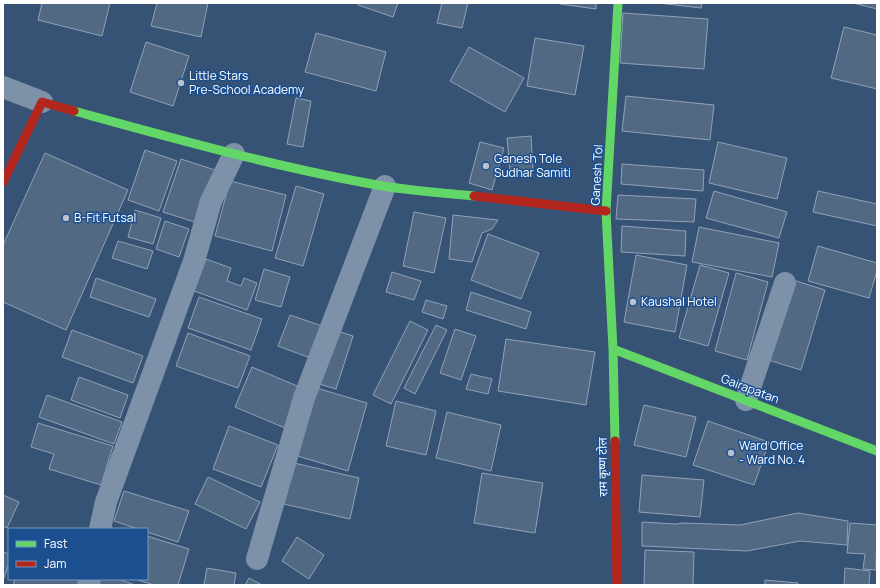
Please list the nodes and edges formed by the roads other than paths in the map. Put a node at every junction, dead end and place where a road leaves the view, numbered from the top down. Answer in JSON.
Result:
{"nodes":[{"id":1,"x":618,"y":3,"type":"edge"},
{"id":2,"x":3,"y":87,"type":"edge"},
{"id":3,"x":42,"y":102,"type":"junction"},
{"id":4,"x":234,"y":154,"type":"junction"},
{"id":5,"x":3,"y":182,"type":"edge"},
{"id":6,"x":385,"y":186,"type":"junction"},
{"id":7,"x":606,"y":211,"type":"junction"},
{"id":8,"x":785,"y":282,"type":"dead end"},
{"id":9,"x":613,"y":349,"type":"junction"},
{"id":10,"x":746,"y":400,"type":"junction"},
{"id":11,"x":877,"y":451,"type":"edge"},
{"id":12,"x":100,"y":528,"type":"edge"},
{"id":13,"x":257,"y":559,"type":"dead end"},
{"id":14,"x":617,"y":585,"type":"edge"}],
"edges":[{"from":1,"to":7,"type":"main road","name":"Ganesh Tol"},
{"from":2,"to":3,"type":"street"},
{"from":3,"to":4,"type":"main road"},
{"from":3,"to":5,"type":"main road"},
{"from":4,"to":6,"type":"main road"},
{"from":4,"to":12,"type":"street"},
{"from":6,"to":7,"type":"main road"},
{"from":6,"to":13,"type":"street"},
{"from":7,"to":9,"type":"main road","name":"Ganesh Tol"},
{"from":8,"to":10,"type":"street"},
{"from":9,"to":10,"type":"main road","name":"Gairapatan"},
{"from":9,"to":14,"type":"main road","name":"राम कृष्ण टोल"},
{"from":10,"to":11,"type":"main road","name":"Gairapatan"}]}
